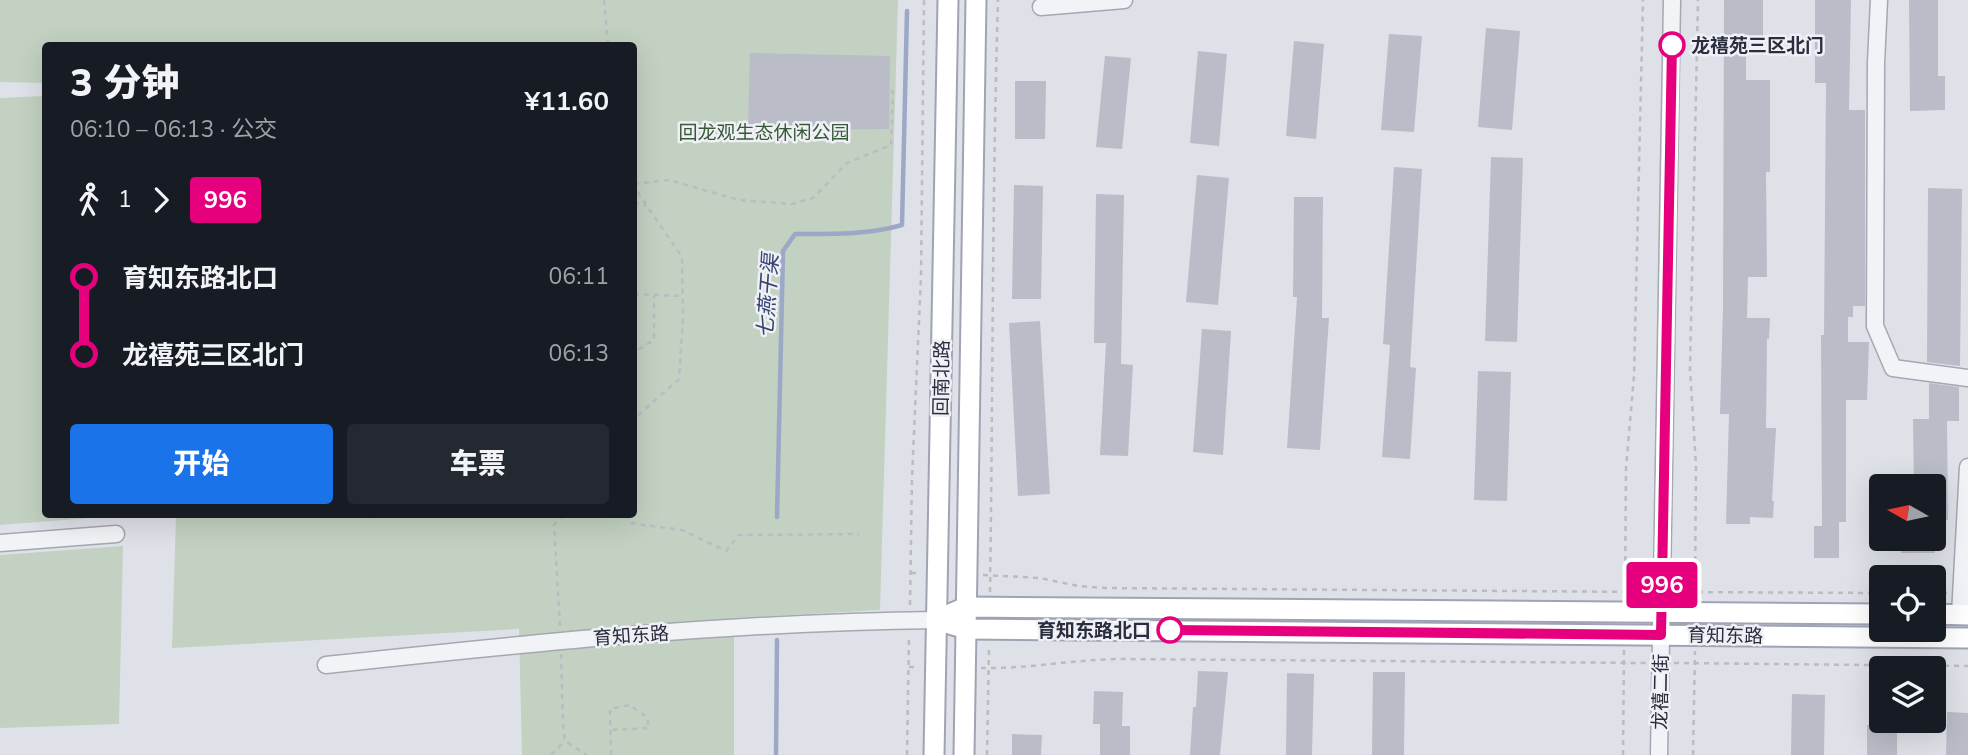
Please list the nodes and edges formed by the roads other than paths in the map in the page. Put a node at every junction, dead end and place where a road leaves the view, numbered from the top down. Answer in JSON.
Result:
{"nodes":[{"id":1,"x":948,"y":0,"type":"edge"},
{"id":2,"x":976,"y":0,"type":"edge"},
{"id":3,"x":1124,"y":0,"type":"edge"},
{"id":4,"x":1672,"y":0,"type":"edge"},
{"id":5,"x":1879,"y":0,"type":"edge"},
{"id":6,"x":1041,"y":6,"type":"dead end"},
{"id":7,"x":1968,"y":378,"type":"edge"},
{"id":8,"x":1968,"y":467,"type":"edge"},
{"id":9,"x":116,"y":534,"type":"dead end"},
{"id":10,"x":0,"y":543,"type":"edge"},
{"id":11,"x":966,"y":607,"type":"junction"},
{"id":12,"x":1661,"y":612,"type":"junction"},
{"id":13,"x":1869,"y":614,"type":"edge"},
{"id":14,"x":1946,"y":614,"type":"edge"},
{"id":15,"x":1964,"y":615,"type":"edge"},
{"id":16,"x":936,"y":620,"type":"junction"},
{"id":17,"x":966,"y":629,"type":"junction"},
{"id":18,"x":1661,"y":635,"type":"junction"},
{"id":19,"x":1968,"y":638,"type":"edge"},
{"id":20,"x":326,"y":665,"type":"dead end"},
{"id":21,"x":934,"y":755,"type":"edge"},
{"id":22,"x":964,"y":755,"type":"edge"},
{"id":23,"x":1659,"y":755,"type":"edge"}],
"edges":[{"from":1,"to":16,"type":"main road","name":"回南北路"},
{"from":2,"to":11,"type":"main road","name":"回南北路"},
{"from":3,"to":6,"type":"street"},
{"from":4,"to":12,"type":"street","name":"龙禧二街"},
{"from":5,"to":7,"type":"street"},
{"from":8,"to":15,"type":"street"},
{"from":9,"to":10,"type":"street"},
{"from":11,"to":12,"type":"main road","name":"育知东路"},
{"from":11,"to":16,"type":"main road","name":"育知东路"},
{"from":11,"to":17,"type":"main road","name":"回南北路"},
{"from":12,"to":13,"type":"main road","name":"育知东路"},
{"from":12,"to":18,"type":"street","name":"龙禧二街"},
{"from":14,"to":15,"type":"main road"},
{"from":16,"to":17,"type":"main road","name":"育知东路"},
{"from":16,"to":20,"type":"street","name":"育知东路"},
{"from":16,"to":21,"type":"main road","name":"回南北路"},
{"from":17,"to":18,"type":"main road","name":"育知东路"},
{"from":17,"to":22,"type":"main road","name":"回南北路"},
{"from":18,"to":19,"type":"main road","name":"育知东路"},
{"from":18,"to":23,"type":"street","name":"龙禧二街"}]}
